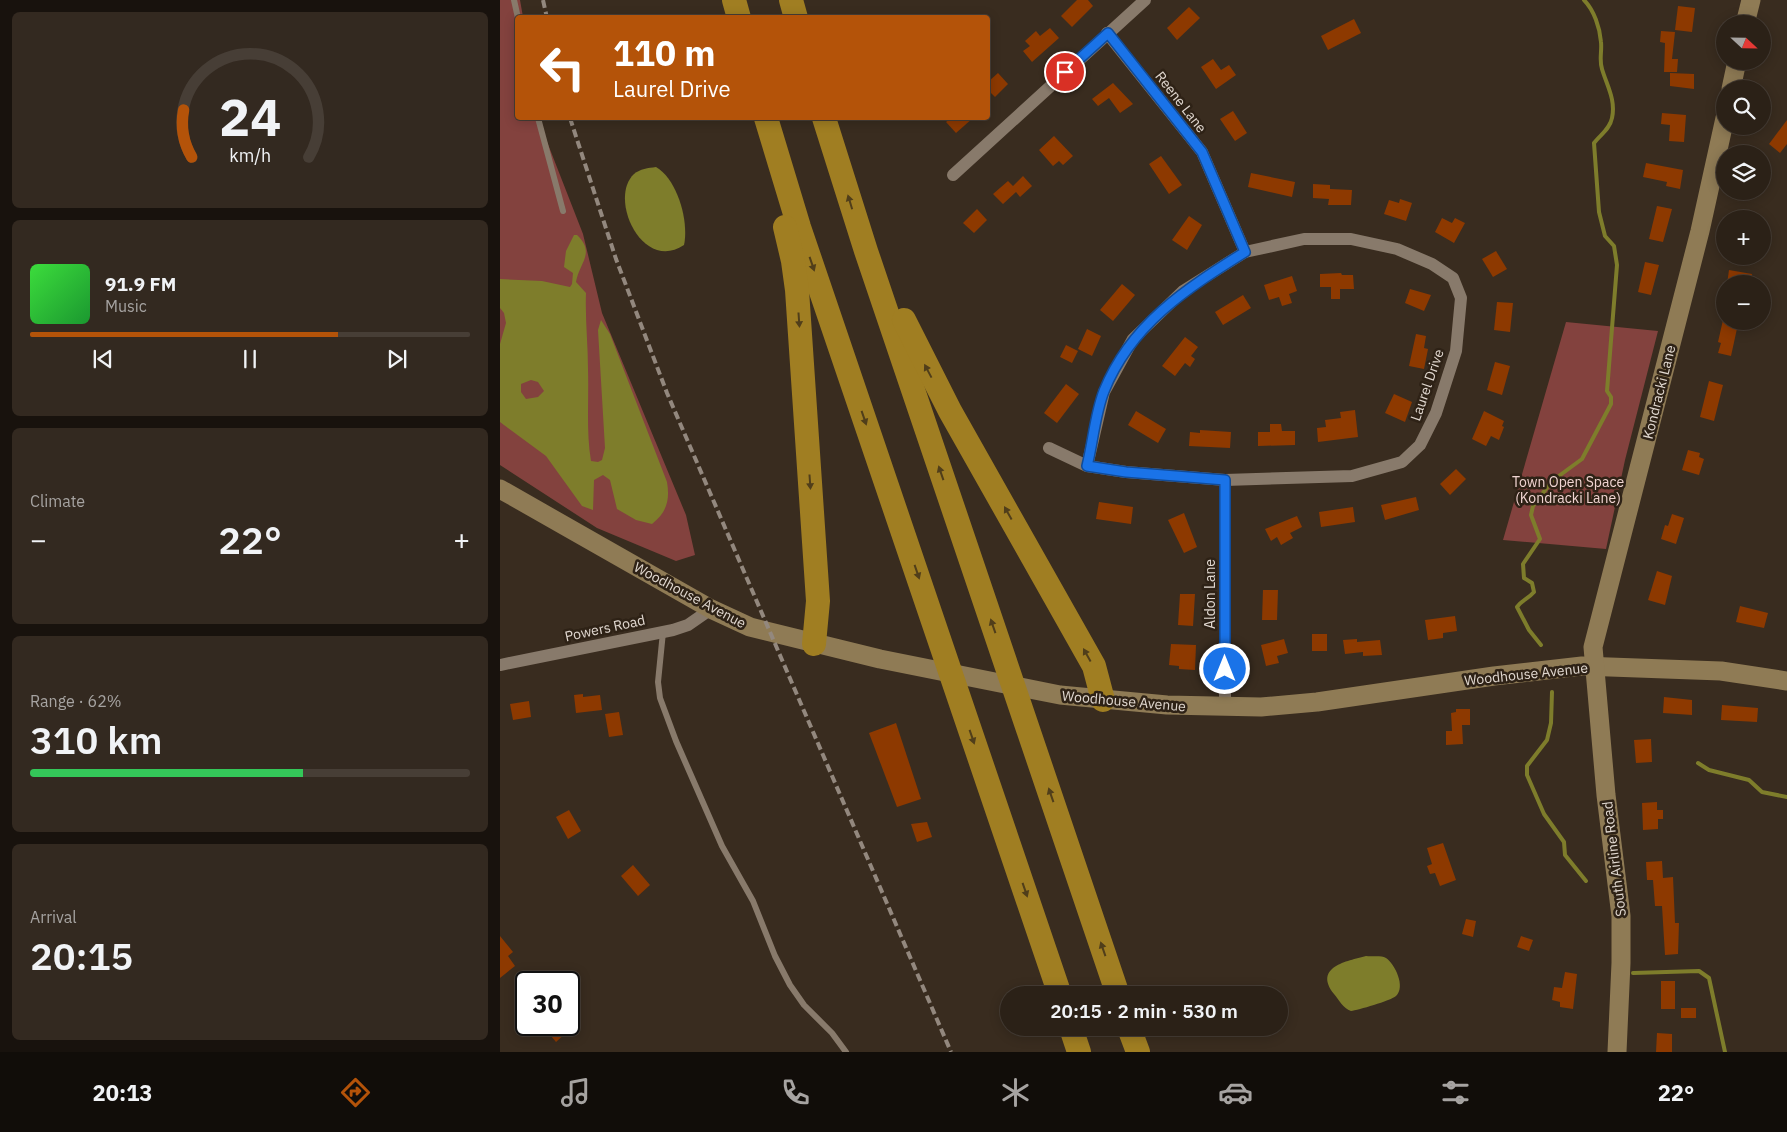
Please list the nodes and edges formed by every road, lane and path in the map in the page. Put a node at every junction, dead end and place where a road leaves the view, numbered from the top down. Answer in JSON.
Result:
{"nodes":[{"id":1,"x":514,"y":0,"type":"edge"},
{"id":2,"x":734,"y":0,"type":"edge"},
{"id":3,"x":791,"y":0,"type":"edge"},
{"id":4,"x":1145,"y":0,"type":"edge"},
{"id":5,"x":1751,"y":0,"type":"edge"},
{"id":6,"x":517,"y":15,"type":"edge"},
{"id":7,"x":738,"y":15,"type":"edge"},
{"id":8,"x":795,"y":15,"type":"edge"},
{"id":9,"x":1748,"y":15,"type":"edge"},
{"id":10,"x":1108,"y":33,"type":"junction"},
{"id":11,"x":539,"y":120,"type":"edge"},
{"id":12,"x":767,"y":120,"type":"edge"},
{"id":13,"x":825,"y":120,"type":"edge"},
{"id":14,"x":1721,"y":135,"type":"edge"},
{"id":15,"x":776,"y":151,"type":"junction"},
{"id":16,"x":952,"y":175,"type":"dead end"},
{"id":17,"x":563,"y":211,"type":"dead end"},
{"id":18,"x":860,"y":232,"type":"junction"},
{"id":19,"x":1245,"y":252,"type":"junction"},
{"id":20,"x":1049,"y":448,"type":"dead end"},
{"id":21,"x":1087,"y":466,"type":"junction"},
{"id":22,"x":1225,"y":480,"type":"junction"},
{"id":23,"x":500,"y":489,"type":"edge"},
{"id":24,"x":711,"y":609,"type":"junction"},
{"id":25,"x":663,"y":632,"type":"junction"},
{"id":26,"x":814,"y":644,"type":"junction"},
{"id":27,"x":500,"y":665,"type":"edge"},
{"id":28,"x":1593,"y":666,"type":"junction"},
{"id":29,"x":1787,"y":681,"type":"edge"},
{"id":30,"x":1103,"y":700,"type":"junction"},
{"id":31,"x":1225,"y":707,"type":"junction"},
{"id":32,"x":1057,"y":986,"type":"edge"},
{"id":33,"x":1115,"y":986,"type":"edge"},
{"id":34,"x":1074,"y":1036,"type":"edge"},
{"id":35,"x":1133,"y":1036,"type":"edge"},
{"id":36,"x":846,"y":1052,"type":"edge"},
{"id":37,"x":1079,"y":1052,"type":"edge"},
{"id":38,"x":1138,"y":1052,"type":"edge"},
{"id":39,"x":1617,"y":1052,"type":"edge"}],
"edges":[{"from":1,"to":6,"type":"lane"},
{"from":2,"to":7,"type":"highway"},
{"from":3,"to":8,"type":"highway"},
{"from":4,"to":10,"type":"street"},
{"from":5,"to":9,"type":"main road"},
{"from":10,"to":16,"type":"street"},
{"from":10,"to":19,"type":"street","name":"Reene Lane"},
{"from":11,"to":17,"type":"lane"},
{"from":12,"to":15,"type":"highway"},
{"from":18,"to":13,"type":"highway","one_way":true},
{"from":14,"to":28,"type":"main road","name":"Kondracki Lane"},
{"from":15,"to":26,"type":"highway","one_way":true},
{"from":15,"to":32,"type":"highway","one_way":true},
{"from":30,"to":18,"type":"highway","one_way":true},
{"from":33,"to":18,"type":"highway","one_way":true},
{"from":19,"to":21,"type":"street","name":"Laurel Drive"},
{"from":19,"to":22,"type":"street","name":"Laurel Drive"},
{"from":20,"to":21,"type":"street","name":"Laurel Drive"},
{"from":21,"to":22,"type":"street","name":"Laurel Drive"},
{"from":22,"to":31,"type":"street","name":"Aldon Lane"},
{"from":23,"to":24,"type":"main road","name":"Woodhouse Avenue"},
{"from":24,"to":25,"type":"street","name":"Powers Road"},
{"from":24,"to":26,"type":"main road","name":"Woodhouse Avenue"},
{"from":25,"to":27,"type":"street","name":"Powers Road"},
{"from":25,"to":36,"type":"lane"},
{"from":26,"to":30,"type":"main road","name":"Woodhouse Avenue"},
{"from":28,"to":29,"type":"main road","name":"Woodhouse Avenue"},
{"from":28,"to":31,"type":"main road","name":"Woodhouse Avenue"},
{"from":28,"to":39,"type":"main road","name":"South Airline Road"},
{"from":30,"to":31,"type":"main road","name":"Woodhouse Avenue"},
{"from":34,"to":37,"type":"highway"},
{"from":35,"to":38,"type":"highway"}]}
